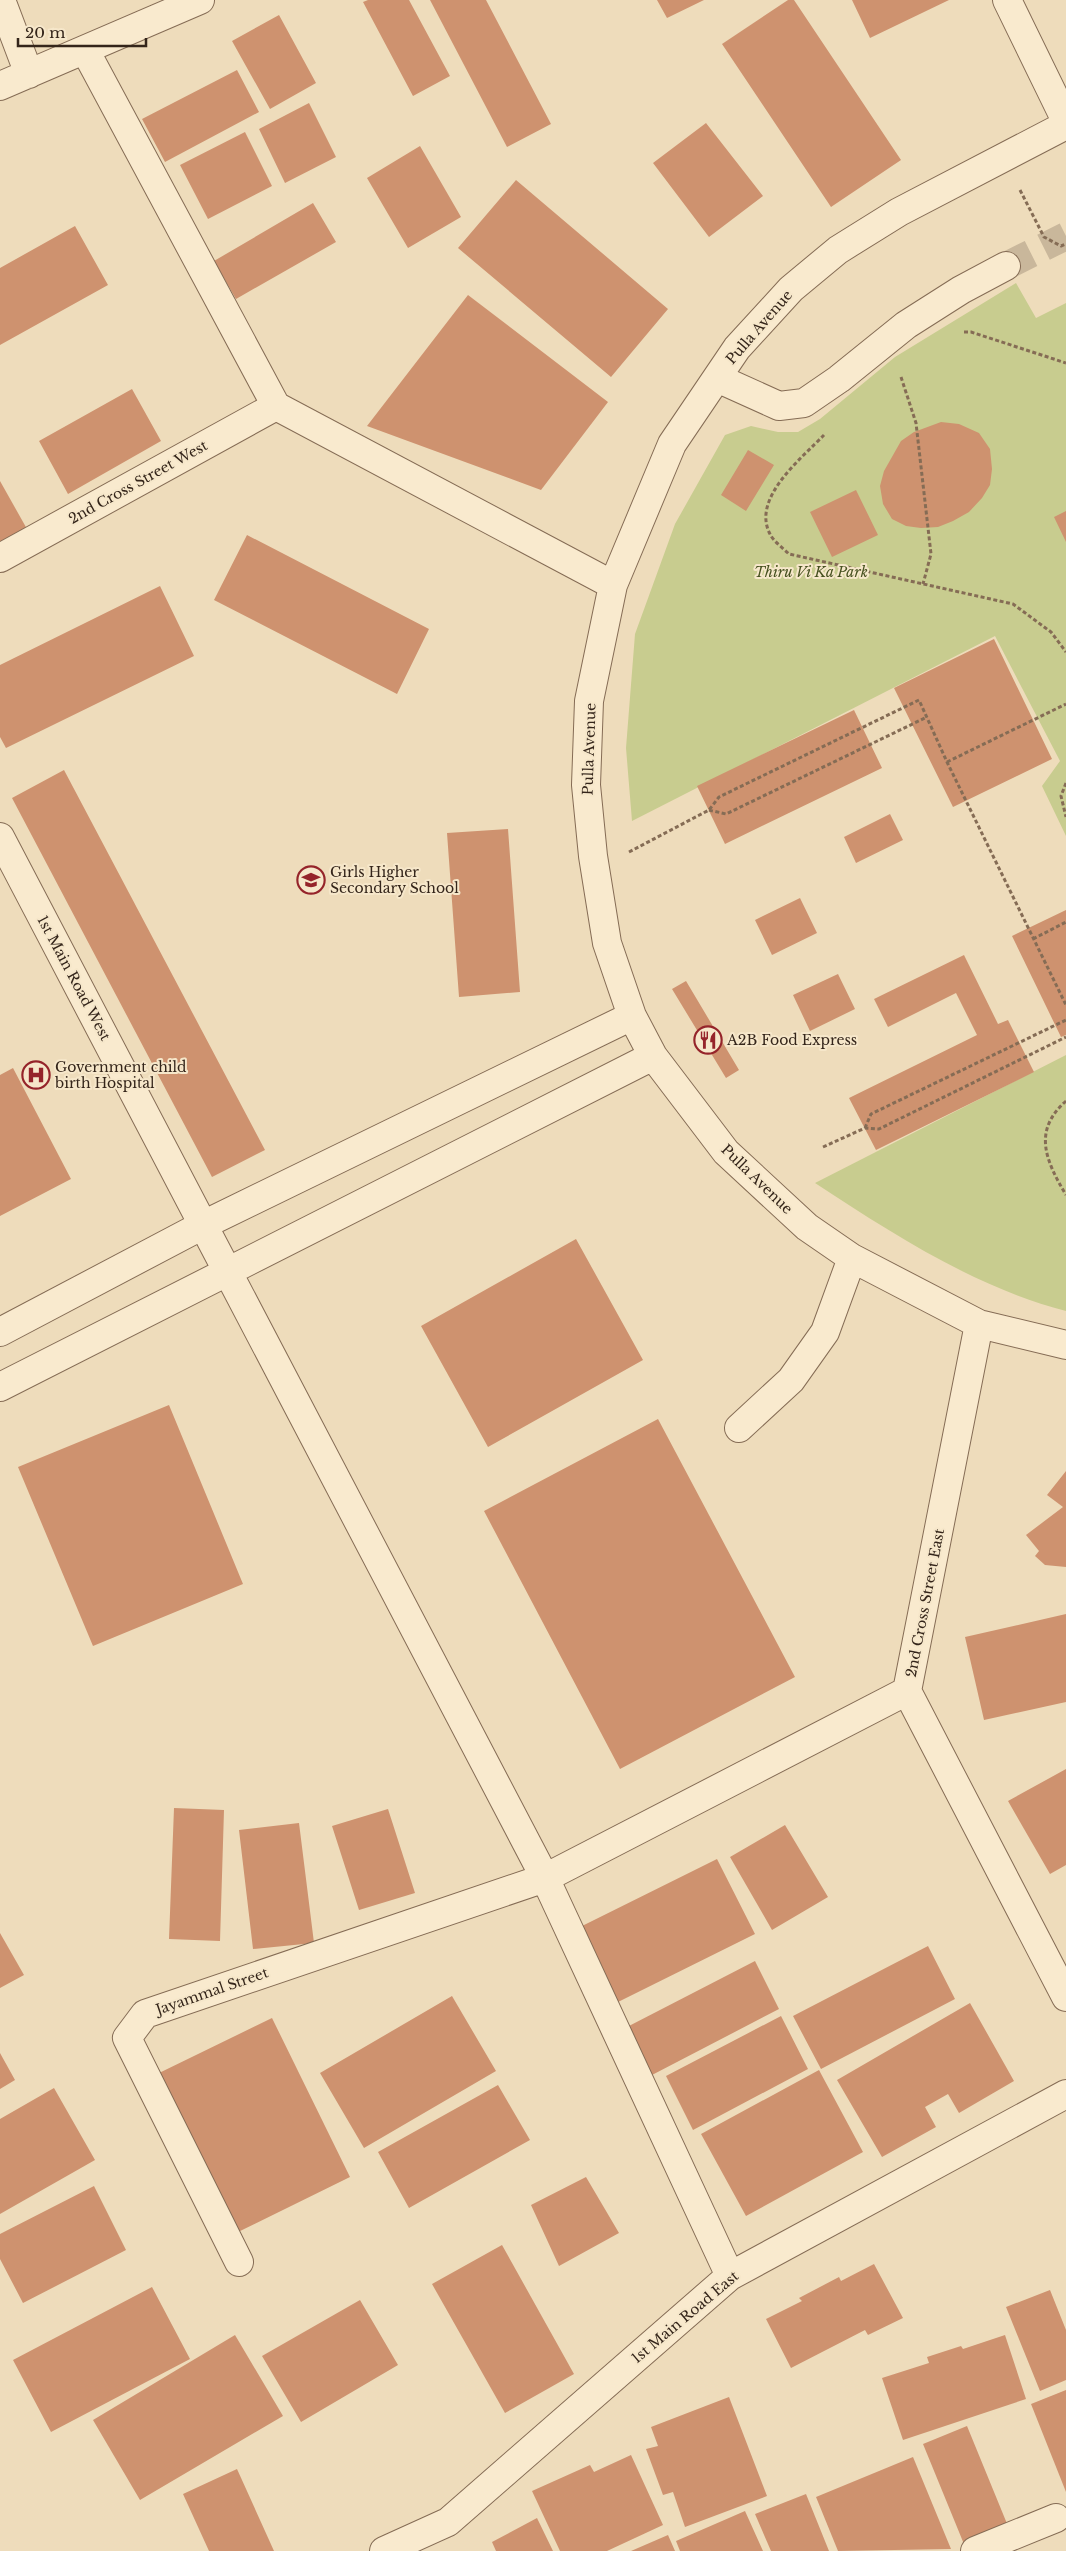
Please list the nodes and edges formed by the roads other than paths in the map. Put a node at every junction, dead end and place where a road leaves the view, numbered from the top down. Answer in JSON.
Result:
{"nodes":[{"id":1,"x":1,"y":0,"type":"edge"},
{"id":2,"x":1007,"y":0,"type":"edge"},
{"id":3,"x":189,"y":2,"type":"edge"},
{"id":4,"x":85,"y":50,"type":"junction"},
{"id":5,"x":29,"y":74,"type":"junction"},
{"id":6,"x":0,"y":86,"type":"edge"},
{"id":7,"x":1066,"y":120,"type":"edge"},
{"id":8,"x":1066,"y":124,"type":"edge"},
{"id":9,"x":1006,"y":266,"type":"tunnel mouth"},
{"id":10,"x":717,"y":378,"type":"junction"},
{"id":11,"x":276,"y":406,"type":"junction"},
{"id":12,"x":0,"y":558,"type":"edge"},
{"id":13,"x":614,"y":585,"type":"junction"},
{"id":14,"x":0,"y":837,"type":"edge"},
{"id":15,"x":632,"y":1016,"type":"junction"},
{"id":16,"x":654,"y":1056,"type":"junction"},
{"id":17,"x":202,"y":1225,"type":"junction"},
{"id":18,"x":852,"y":1258,"type":"junction"},
{"id":19,"x":227,"y":1272,"type":"junction"},
{"id":20,"x":979,"y":1324,"type":"junction"},
{"id":21,"x":0,"y":1332,"type":"edge"},
{"id":22,"x":1066,"y":1345,"type":"edge"},
{"id":23,"x":0,"y":1387,"type":"edge"},
{"id":24,"x":739,"y":1428,"type":"dead end"},
{"id":25,"x":907,"y":1691,"type":"junction"},
{"id":26,"x":545,"y":1878,"type":"junction"},
{"id":27,"x":1066,"y":1997,"type":"edge"},
{"id":28,"x":1066,"y":2094,"type":"edge"},
{"id":29,"x":239,"y":2262,"type":"dead end"},
{"id":30,"x":730,"y":2276,"type":"junction"},
{"id":31,"x":1056,"y":2518,"type":"dead end"},
{"id":32,"x":384,"y":2551,"type":"edge"},
{"id":33,"x":975,"y":2551,"type":"edge"}],
"edges":[{"from":1,"to":5,"type":"street"},
{"from":2,"to":7,"type":"street"},
{"from":3,"to":4,"type":"street"},
{"from":4,"to":5,"type":"street"},
{"from":4,"to":11,"type":"street"},
{"from":5,"to":6,"type":"street"},
{"from":8,"to":10,"type":"street","name":"Pulla Avenue"},
{"from":9,"to":10,"type":"street"},
{"from":10,"to":13,"type":"street","name":"Pulla Avenue"},
{"from":11,"to":12,"type":"street","name":"2nd Cross Street West"},
{"from":11,"to":13,"type":"street"},
{"from":13,"to":15,"type":"street","name":"Pulla Avenue"},
{"from":14,"to":17,"type":"street","name":"1st Main Road West"},
{"from":15,"to":16,"type":"street","name":"Pulla Avenue"},
{"from":15,"to":17,"type":"street"},
{"from":16,"to":18,"type":"street","name":"Pulla Avenue"},
{"from":16,"to":19,"type":"street"},
{"from":17,"to":19,"type":"street","name":"1st Main Road West"},
{"from":17,"to":21,"type":"street"},
{"from":18,"to":20,"type":"street","name":"Pulla Avenue"},
{"from":18,"to":24,"type":"street"},
{"from":19,"to":23,"type":"street"},
{"from":19,"to":26,"type":"street","name":"1st Main Road West"},
{"from":20,"to":22,"type":"street","name":"Pulla Avenue"},
{"from":20,"to":25,"type":"street","name":"2nd Cross Street East"},
{"from":25,"to":26,"type":"street"},
{"from":25,"to":27,"type":"street","name":"2nd Cross Street East"},
{"from":26,"to":29,"type":"street","name":"Jayammal Street"},
{"from":26,"to":30,"type":"street","name":"1st Main Road West"},
{"from":28,"to":30,"type":"street","name":"1st Main Road East"},
{"from":30,"to":32,"type":"street","name":"1st Main Road East"},
{"from":31,"to":33,"type":"street"}]}
